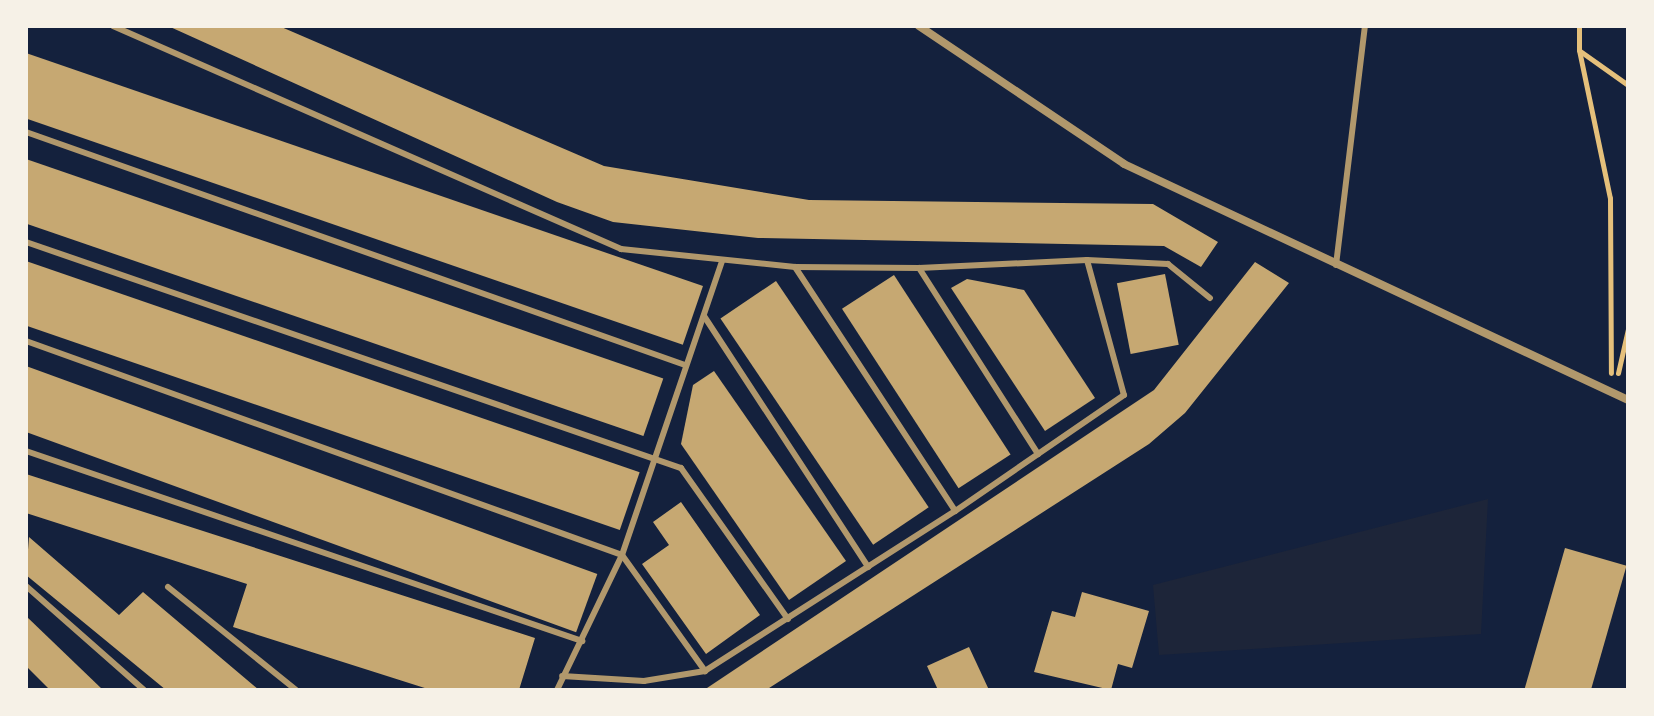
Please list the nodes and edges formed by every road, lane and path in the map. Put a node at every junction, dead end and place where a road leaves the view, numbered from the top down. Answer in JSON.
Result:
{"nodes":[{"id":1,"x":113,"y":26,"type":"edge"},
{"id":2,"x":919,"y":26,"type":"edge"},
{"id":3,"x":1365,"y":26,"type":"edge"},
{"id":4,"x":1579,"y":26,"type":"edge"},
{"id":5,"x":1579,"y":50,"type":"junction"},
{"id":6,"x":1628,"y":85,"type":"edge"},
{"id":7,"x":26,"y":132,"type":"edge"},
{"id":8,"x":26,"y":242,"type":"edge"},
{"id":9,"x":1087,"y":260,"type":"junction"},
{"id":10,"x":722,"y":261,"type":"junction"},
{"id":11,"x":1336,"y":265,"type":"junction"},
{"id":12,"x":795,"y":267,"type":"junction"},
{"id":13,"x":919,"y":268,"type":"junction"},
{"id":14,"x":1210,"y":298,"type":"dead end"},
{"id":15,"x":704,"y":316,"type":"junction"},
{"id":16,"x":1628,"y":329,"type":"edge"},
{"id":17,"x":26,"y":341,"type":"edge"},
{"id":18,"x":685,"y":365,"type":"junction"},
{"id":19,"x":1613,"y":394,"type":"junction"},
{"id":20,"x":1628,"y":400,"type":"edge"},
{"id":21,"x":26,"y":451,"type":"edge"},
{"id":22,"x":1038,"y":454,"type":"junction"},
{"id":23,"x":656,"y":460,"type":"junction"},
{"id":24,"x":955,"y":511,"type":"junction"},
{"id":25,"x":622,"y":555,"type":"junction"},
{"id":26,"x":868,"y":567,"type":"junction"},
{"id":27,"x":26,"y":586,"type":"edge"},
{"id":28,"x":168,"y":587,"type":"dead end"},
{"id":29,"x":788,"y":619,"type":"junction"},
{"id":30,"x":582,"y":641,"type":"junction"},
{"id":31,"x":705,"y":671,"type":"junction"},
{"id":32,"x":562,"y":676,"type":"junction"},
{"id":33,"x":144,"y":690,"type":"edge"},
{"id":34,"x":296,"y":690,"type":"edge"},
{"id":35,"x":557,"y":690,"type":"edge"}],
"edges":[{"from":1,"to":10,"type":"lane"},
{"from":2,"to":11,"type":"street"},
{"from":3,"to":11,"type":"lane"},
{"from":4,"to":5,"type":"path"},
{"from":5,"to":6,"type":"path"},
{"from":5,"to":19,"type":"path"},
{"from":7,"to":18,"type":"lane"},
{"from":8,"to":23,"type":"lane"},
{"from":9,"to":13,"type":"lane"},
{"from":9,"to":14,"type":"lane"},
{"from":9,"to":22,"type":"lane"},
{"from":10,"to":12,"type":"lane"},
{"from":10,"to":15,"type":"lane"},
{"from":11,"to":19,"type":"street"},
{"from":12,"to":13,"type":"lane"},
{"from":12,"to":24,"type":"lane"},
{"from":13,"to":22,"type":"lane"},
{"from":15,"to":18,"type":"lane"},
{"from":15,"to":26,"type":"lane"},
{"from":16,"to":19,"type":"path"},
{"from":17,"to":25,"type":"lane"},
{"from":18,"to":23,"type":"lane"},
{"from":19,"to":20,"type":"street"},
{"from":21,"to":30,"type":"lane"},
{"from":22,"to":24,"type":"lane"},
{"from":23,"to":25,"type":"lane"},
{"from":23,"to":29,"type":"lane"},
{"from":24,"to":26,"type":"lane"},
{"from":25,"to":30,"type":"lane"},
{"from":25,"to":31,"type":"lane"},
{"from":26,"to":29,"type":"lane"},
{"from":27,"to":33,"type":"lane"},
{"from":28,"to":34,"type":"lane"},
{"from":29,"to":31,"type":"lane"},
{"from":30,"to":32,"type":"lane"},
{"from":31,"to":32,"type":"lane"},
{"from":32,"to":35,"type":"lane"}]}
